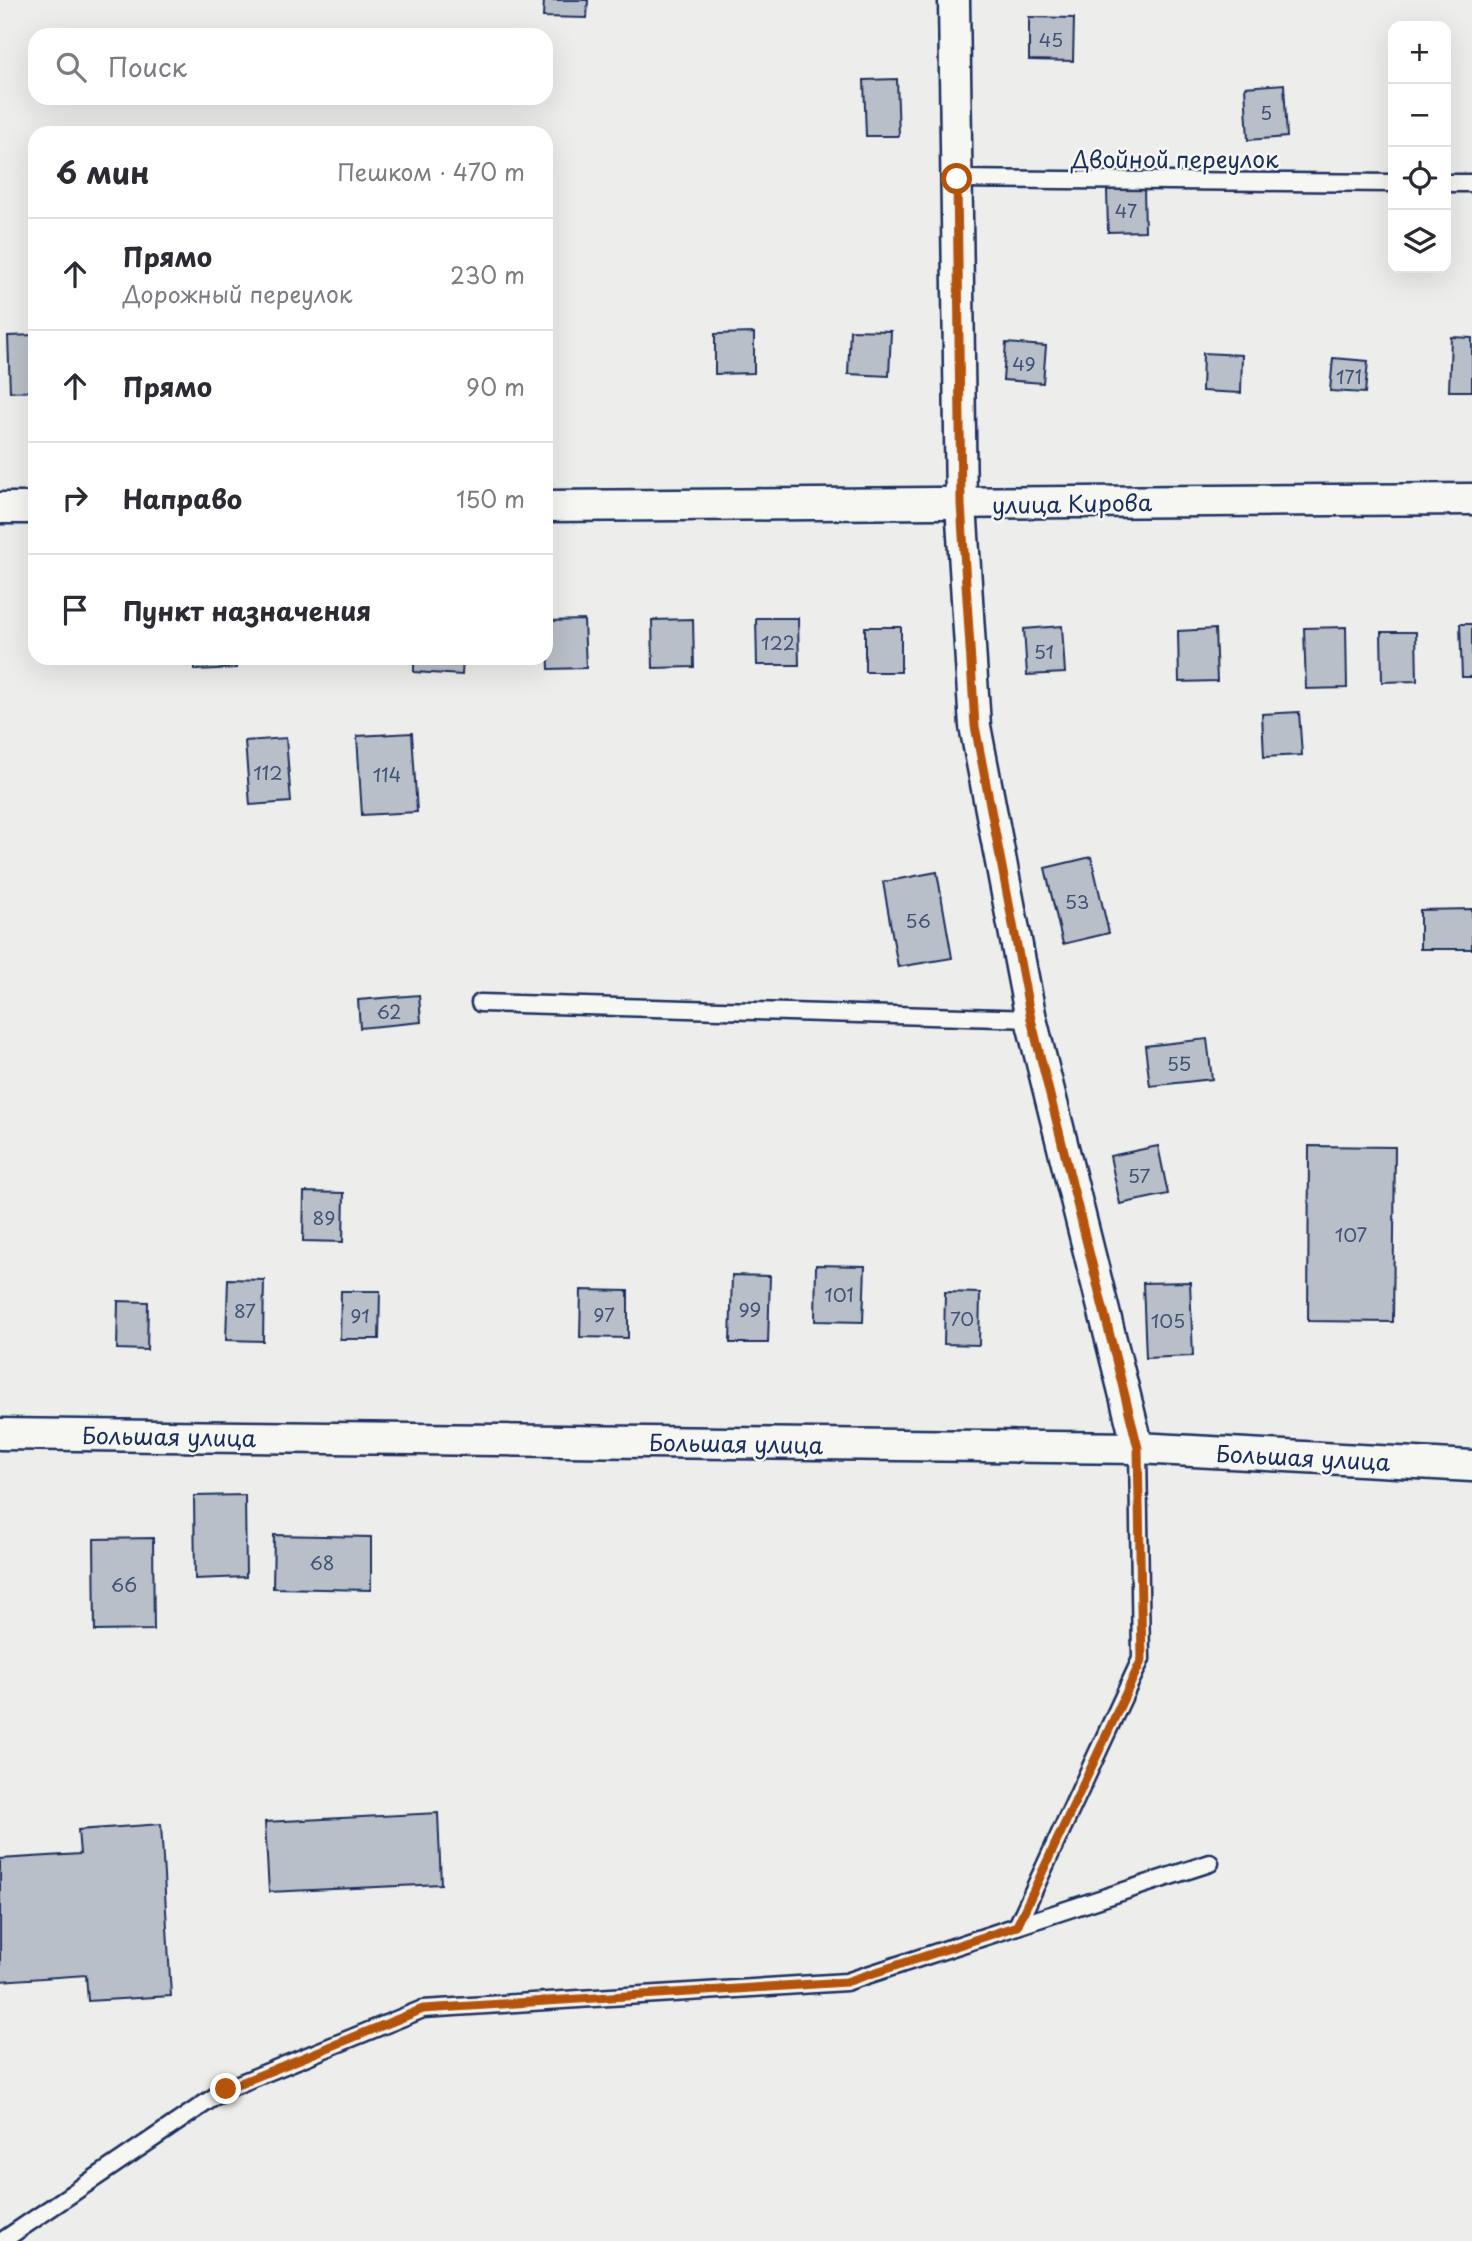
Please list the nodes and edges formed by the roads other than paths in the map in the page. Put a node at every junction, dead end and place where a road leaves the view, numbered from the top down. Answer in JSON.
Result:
{"nodes":[{"id":1,"x":954,"y":0,"type":"edge"},
{"id":2,"x":957,"y":179,"type":"junction"},
{"id":3,"x":1388,"y":183,"type":"edge"},
{"id":4,"x":1451,"y":183,"type":"edge"},
{"id":5,"x":1472,"y":183,"type":"edge"},
{"id":6,"x":1472,"y":499,"type":"edge"},
{"id":7,"x":961,"y":504,"type":"junction"},
{"id":8,"x":553,"y":506,"type":"edge"},
{"id":9,"x":0,"y":508,"type":"edge"},
{"id":10,"x":28,"y":508,"type":"edge"},
{"id":11,"x":480,"y":1003,"type":"dead end"},
{"id":12,"x":1031,"y":1019,"type":"junction"},
{"id":13,"x":0,"y":1434,"type":"edge"},
{"id":14,"x":1138,"y":1448,"type":"junction"},
{"id":15,"x":1472,"y":1466,"type":"edge"},
{"id":16,"x":1210,"y":1863,"type":"dead end"},
{"id":17,"x":1017,"y":1926,"type":"junction"},
{"id":18,"x":2,"y":2241,"type":"edge"}],
"edges":[{"from":1,"to":2,"type":"street"},
{"from":2,"to":3,"type":"lane","name":"Двойной переулок"},
{"from":2,"to":7,"type":"street"},
{"from":4,"to":5,"type":"lane"},
{"from":6,"to":7,"type":"street","name":"улица Кирова"},
{"from":7,"to":8,"type":"street","name":"улица Кирова"},
{"from":7,"to":12,"type":"street"},
{"from":9,"to":10,"type":"street"},
{"from":11,"to":12,"type":"lane"},
{"from":12,"to":14,"type":"street"},
{"from":13,"to":14,"type":"street","name":"Большая улица"},
{"from":14,"to":15,"type":"street","name":"Большая улица"},
{"from":14,"to":17,"type":"lane"},
{"from":16,"to":17,"type":"lane"},
{"from":17,"to":18,"type":"lane"}]}
